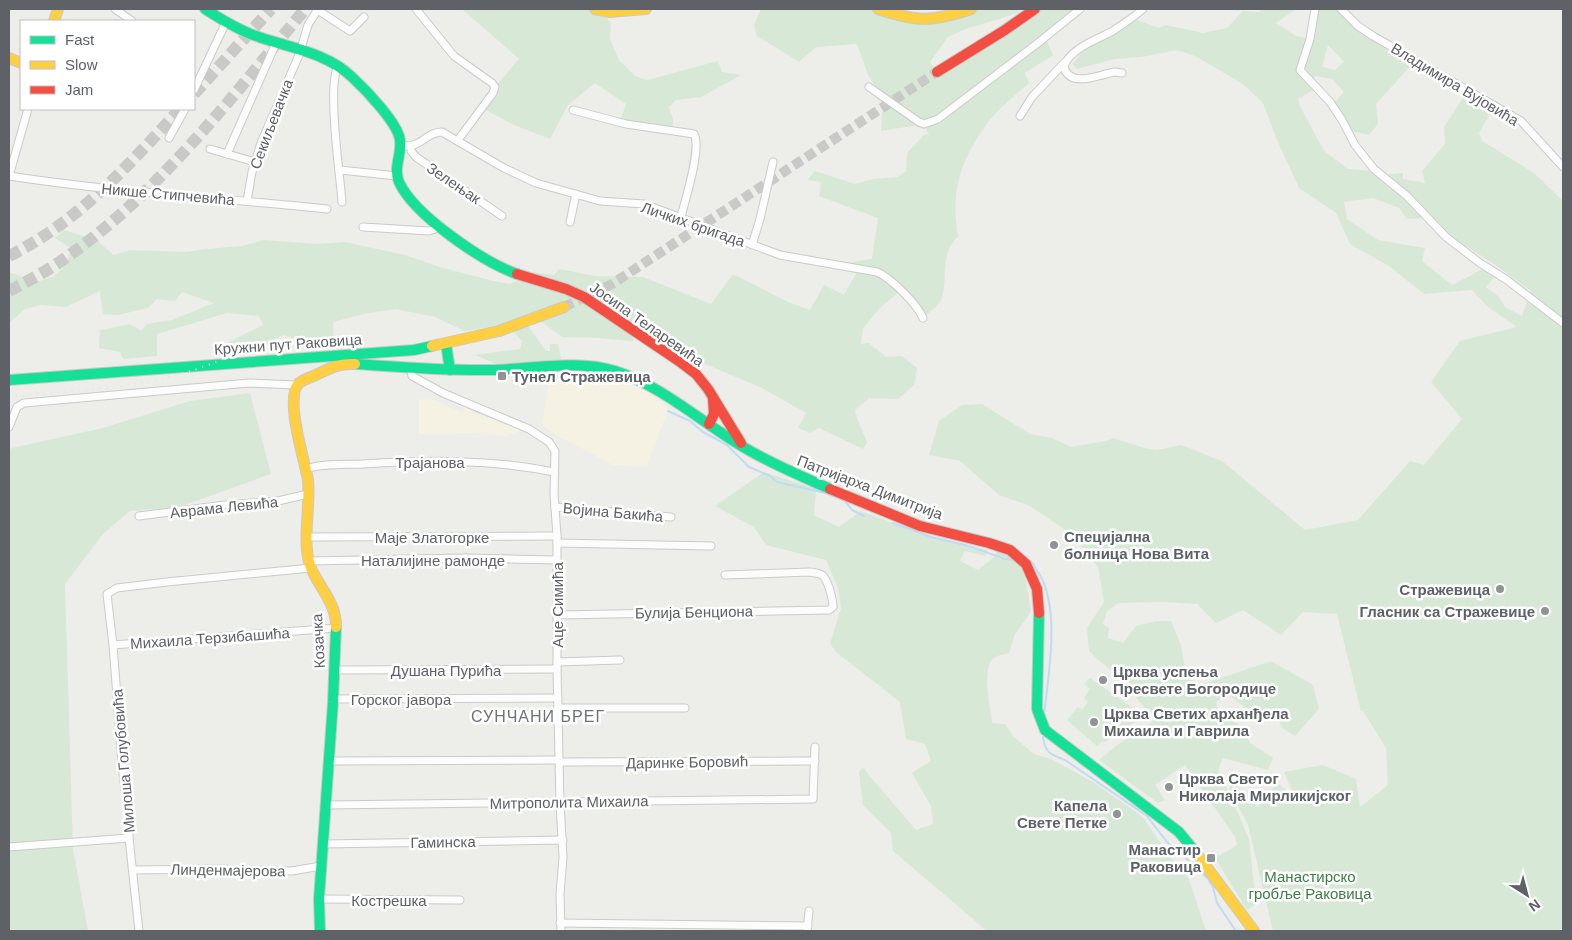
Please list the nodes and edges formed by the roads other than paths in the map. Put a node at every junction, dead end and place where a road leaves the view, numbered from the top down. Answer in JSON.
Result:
{"nodes":[{"id":1,"x":115,"y":9,"type":"edge"},
{"id":2,"x":205,"y":9,"type":"edge"},
{"id":3,"x":317,"y":9,"type":"edge"},
{"id":4,"x":416,"y":9,"type":"edge"},
{"id":5,"x":595,"y":9,"type":"edge"},
{"id":6,"x":646,"y":9,"type":"edge"},
{"id":7,"x":878,"y":9,"type":"edge"},
{"id":8,"x":971,"y":9,"type":"edge"},
{"id":9,"x":1035,"y":9,"type":"edge"},
{"id":10,"x":1080,"y":9,"type":"edge"},
{"id":11,"x":1143,"y":9,"type":"edge"},
{"id":12,"x":1315,"y":9,"type":"edge"},
{"id":13,"x":1341,"y":9,"type":"edge"},
{"id":14,"x":364,"y":17,"type":"dead end"},
{"id":15,"x":131,"y":20,"type":"edge"},
{"id":16,"x":226,"y":22,"type":"junction"},
{"id":17,"x":276,"y":43,"type":"junction"},
{"id":18,"x":301,"y":49,"type":"junction"},
{"id":19,"x":1065,"y":62,"type":"junction"},
{"id":20,"x":338,"y":66,"type":"junction"},
{"id":21,"x":937,"y":72,"type":"tunnel mouth"},
{"id":22,"x":1122,"y":73,"type":"dead end"},
{"id":23,"x":869,"y":87,"type":"dead end"},
{"id":24,"x":195,"y":88,"type":"edge"},
{"id":25,"x":28,"y":110,"type":"edge"},
{"id":26,"x":183,"y":110,"type":"edge"},
{"id":27,"x":573,"y":110,"type":"dead end"},
{"id":28,"x":1020,"y":116,"type":"dead end"},
{"id":29,"x":169,"y":138,"type":"dead end"},
{"id":30,"x":458,"y":140,"type":"junction"},
{"id":31,"x":400,"y":145,"type":"junction"},
{"id":32,"x":410,"y":147,"type":"junction"},
{"id":33,"x":210,"y":149,"type":"dead end"},
{"id":34,"x":227,"y":154,"type":"junction"},
{"id":35,"x":255,"y":162,"type":"junction"},
{"id":36,"x":773,"y":162,"type":"dead end"},
{"id":37,"x":1563,"y":167,"type":"edge"},
{"id":38,"x":340,"y":170,"type":"junction"},
{"id":39,"x":9,"y":176,"type":"edge"},
{"id":40,"x":396,"y":176,"type":"junction"},
{"id":41,"x":576,"y":194,"type":"junction"},
{"id":42,"x":247,"y":201,"type":"junction"},
{"id":43,"x":342,"y":202,"type":"dead end"},
{"id":44,"x":327,"y":209,"type":"dead end"},
{"id":45,"x":502,"y":216,"type":"dead end"},
{"id":46,"x":681,"y":217,"type":"junction"},
{"id":47,"x":570,"y":222,"type":"dead end"},
{"id":48,"x":440,"y":225,"type":"junction"},
{"id":49,"x":363,"y":227,"type":"dead end"},
{"id":50,"x":752,"y":245,"type":"junction"},
{"id":51,"x":564,"y":307,"type":"tunnel mouth"},
{"id":52,"x":923,"y":318,"type":"dead end"},
{"id":53,"x":1563,"y":323,"type":"edge"},
{"id":54,"x":446,"y":344,"type":"junction"},
{"id":55,"x":410,"y":367,"type":"junction"},
{"id":56,"x":450,"y":370,"type":"junction"},
{"id":57,"x":9,"y":380,"type":"edge"},
{"id":58,"x":297,"y":385,"type":"junction"},
{"id":59,"x":713,"y":396,"type":"junction"},
{"id":60,"x":722,"y":411,"type":"junction"},
{"id":61,"x":710,"y":425,"type":"junction"},
{"id":62,"x":9,"y":427,"type":"edge"},
{"id":63,"x":744,"y":448,"type":"junction"},
{"id":64,"x":306,"y":469,"type":"junction"},
{"id":65,"x":554,"y":472,"type":"junction"},
{"id":66,"x":308,"y":494,"type":"junction"},
{"id":67,"x":555,"y":507,"type":"junction"},
{"id":68,"x":139,"y":516,"type":"dead end"},
{"id":69,"x":671,"y":517,"type":"dead end"},
{"id":70,"x":307,"y":537,"type":"junction"},
{"id":71,"x":557,"y":540,"type":"junction"},
{"id":72,"x":711,"y":546,"type":"dead end"},
{"id":73,"x":556,"y":560,"type":"junction"},
{"id":74,"x":310,"y":565,"type":"junction"},
{"id":75,"x":725,"y":575,"type":"dead end"},
{"id":76,"x":109,"y":592,"type":"joint"},
{"id":77,"x":557,"y":615,"type":"junction"},
{"id":78,"x":336,"y":628,"type":"junction"},
{"id":79,"x":113,"y":645,"type":"junction"},
{"id":80,"x":620,"y":660,"type":"dead end"},
{"id":81,"x":557,"y":665,"type":"junction"},
{"id":82,"x":335,"y":670,"type":"junction"},
{"id":83,"x":558,"y":698,"type":"junction"},
{"id":84,"x":334,"y":699,"type":"junction"},
{"id":85,"x":558,"y":708,"type":"junction"},
{"id":86,"x":685,"y":708,"type":"dead end"},
{"id":87,"x":815,"y":747,"type":"dead end"},
{"id":88,"x":329,"y":761,"type":"junction"},
{"id":89,"x":559,"y":761,"type":"junction"},
{"id":90,"x":815,"y":761,"type":"junction"},
{"id":91,"x":560,"y":802,"type":"junction"},
{"id":92,"x":326,"y":805,"type":"junction"},
{"id":93,"x":129,"y":838,"type":"junction"},
{"id":94,"x":563,"y":840,"type":"junction"},
{"id":95,"x":323,"y":844,"type":"junction"},
{"id":96,"x":9,"y":847,"type":"edge"},
{"id":97,"x":321,"y":866,"type":"junction"},
{"id":98,"x":134,"y":870,"type":"junction"},
{"id":99,"x":319,"y":899,"type":"junction"},
{"id":100,"x":460,"y":900,"type":"dead end"},
{"id":101,"x":809,"y":911,"type":"dead end"},
{"id":102,"x":560,"y":923,"type":"junction"},
{"id":103,"x":808,"y":929,"type":"edge"},
{"id":104,"x":139,"y":931,"type":"edge"},
{"id":105,"x":320,"y":931,"type":"edge"},
{"id":106,"x":561,"y":931,"type":"edge"},
{"id":107,"x":1254,"y":931,"type":"edge"}],
"edges":[{"from":1,"to":15,"type":"street"},
{"from":2,"to":16,"type":"main road"},
{"from":3,"to":14,"type":"street"},
{"from":3,"to":18,"type":"street","name":"Секиљевачка"},
{"from":4,"to":30,"type":"street"},
{"from":5,"to":6,"type":"main road"},
{"from":7,"to":8,"type":"main road"},
{"from":9,"to":21,"type":"main road"},
{"from":10,"to":23,"type":"street"},
{"from":11,"to":19,"type":"street"},
{"from":12,"to":53,"type":"street"},
{"from":13,"to":37,"type":"street","name":"Владимира Вујовића"},
{"from":16,"to":17,"type":"main road"},
{"from":16,"to":24,"type":"street"},
{"from":17,"to":18,"type":"main road"},
{"from":17,"to":34,"type":"street"},
{"from":18,"to":20,"type":"main road"},
{"from":18,"to":35,"type":"street","name":"Секиљевачка"},
{"from":19,"to":22,"type":"street"},
{"from":19,"to":28,"type":"street"},
{"from":20,"to":31,"type":"main road"},
{"from":20,"to":38,"type":"street"},
{"from":25,"to":39,"type":"street"},
{"from":26,"to":29,"type":"street"},
{"from":27,"to":46,"type":"street"},
{"from":30,"to":32,"type":"street","name":"Личких бригада"},
{"from":30,"to":41,"type":"street","name":"Личких бригада"},
{"from":31,"to":32,"type":"street"},
{"from":31,"to":40,"type":"main road"},
{"from":32,"to":45,"type":"street","name":"Зелењак"},
{"from":33,"to":34,"type":"street"},
{"from":34,"to":35,"type":"street"},
{"from":35,"to":42,"type":"street","name":"Секиљевачка"},
{"from":36,"to":50,"type":"street"},
{"from":38,"to":40,"type":"street"},
{"from":38,"to":43,"type":"street"},
{"from":39,"to":42,"type":"street","name":"Никше Стипчевића"},
{"from":40,"to":48,"type":"main road","name":"Јосипа Теларевића"},
{"from":41,"to":46,"type":"street","name":"Личких бригада"},
{"from":41,"to":47,"type":"street"},
{"from":42,"to":44,"type":"street","name":"Никше Стипчевића"},
{"from":46,"to":50,"type":"street","name":"Личких бригада"},
{"from":48,"to":49,"type":"street"},
{"from":48,"to":59,"type":"main road","name":"Јосипа Теларевића"},
{"from":50,"to":52,"type":"street","name":"Личких бригада"},
{"from":51,"to":54,"type":"main road","name":"Кружни пут Раковица"},
{"from":54,"to":56,"type":"main road"},
{"from":54,"to":57,"type":"main road","name":"Кружни пут Раковица"},
{"from":55,"to":56,"type":"main road","name":"Патријарха Димитрија"},
{"from":55,"to":58,"type":"main road"},
{"from":55,"to":65,"type":"street","name":"Аце Симића"},
{"from":56,"to":61,"type":"main road","name":"Патријарха Димитрија"},
{"from":58,"to":62,"type":"street"},
{"from":58,"to":64,"type":"main road","name":"Козачка"},
{"from":59,"to":60,"type":"main road","name":"Јосипа Теларевића"},
{"from":59,"to":61,"type":"main road"},
{"from":60,"to":61,"type":"main road"},
{"from":60,"to":63,"type":"main road","name":"Јосипа Теларевића"},
{"from":61,"to":63,"type":"main road","name":"Патријарха Димитрија"},
{"from":63,"to":107,"type":"main road","name":"Патријарха Димитрија"},
{"from":64,"to":65,"type":"street","name":"Трајанова"},
{"from":64,"to":66,"type":"main road","name":"Козачка"},
{"from":65,"to":67,"type":"street","name":"Аце Симића"},
{"from":66,"to":68,"type":"street","name":"Аврама Левића"},
{"from":66,"to":70,"type":"main road","name":"Козачка"},
{"from":67,"to":69,"type":"street","name":"Војина Бакића"},
{"from":67,"to":71,"type":"street","name":"Аце Симића"},
{"from":70,"to":71,"type":"street","name":"Маје Златогорке"},
{"from":70,"to":74,"type":"main road","name":"Козачка"},
{"from":71,"to":72,"type":"street","name":"Маје Златогорке"},
{"from":71,"to":73,"type":"street","name":"Аце Симића"},
{"from":73,"to":74,"type":"street","name":"Наталијине рамонде"},
{"from":73,"to":77,"type":"street","name":"Аце Симића"},
{"from":74,"to":76,"type":"street","name":"Наталијине рамонде"},
{"from":74,"to":78,"type":"main road","name":"Козачка"},
{"from":75,"to":77,"type":"street","name":"Булија Бенциона"},
{"from":76,"to":79,"type":"street","name":"Милоша Голубовића"},
{"from":77,"to":81,"type":"street","name":"Аце Симића"},
{"from":78,"to":79,"type":"street","name":"Михаила Терзибашића"},
{"from":78,"to":82,"type":"main road","name":"Козачка"},
{"from":79,"to":93,"type":"street","name":"Милоша Голубовића"},
{"from":80,"to":81,"type":"street","name":"Душана Пурића"},
{"from":81,"to":82,"type":"street","name":"Душана Пурића"},
{"from":81,"to":83,"type":"street","name":"Аце Симића"},
{"from":82,"to":84,"type":"main road","name":"Козачка"},
{"from":83,"to":84,"type":"street","name":"Горског јавора"},
{"from":83,"to":85,"type":"street","name":"Аце Симића"},
{"from":84,"to":88,"type":"main road","name":"Козачка"},
{"from":85,"to":86,"type":"street"},
{"from":85,"to":89,"type":"street","name":"Аце Симића"},
{"from":87,"to":90,"type":"street"},
{"from":88,"to":89,"type":"street","name":"Даринке Боровић"},
{"from":88,"to":92,"type":"main road","name":"Козачка"},
{"from":89,"to":90,"type":"street","name":"Даринке Боровић"},
{"from":89,"to":91,"type":"street","name":"Аце Симића"},
{"from":90,"to":91,"type":"street","name":"Митрополита Михаила"},
{"from":91,"to":92,"type":"street","name":"Митрополита Михаила"},
{"from":91,"to":94,"type":"street","name":"Аце Симића"},
{"from":92,"to":95,"type":"main road","name":"Козачка"},
{"from":93,"to":96,"type":"street"},
{"from":93,"to":98,"type":"street","name":"Милоша Голубовића"},
{"from":94,"to":95,"type":"street","name":"Гаминска"},
{"from":94,"to":102,"type":"street","name":"Аце Симића"},
{"from":95,"to":97,"type":"main road","name":"Козачка"},
{"from":97,"to":98,"type":"street","name":"Линденмајерова"},
{"from":97,"to":99,"type":"main road","name":"Козачка"},
{"from":98,"to":104,"type":"street","name":"Милоша Голубовића"},
{"from":99,"to":100,"type":"street","name":"Кострешка"},
{"from":99,"to":105,"type":"main road","name":"Козачка"},
{"from":101,"to":103,"type":"street"},
{"from":102,"to":103,"type":"street"},
{"from":102,"to":106,"type":"street","name":"Аце Симића"}]}
